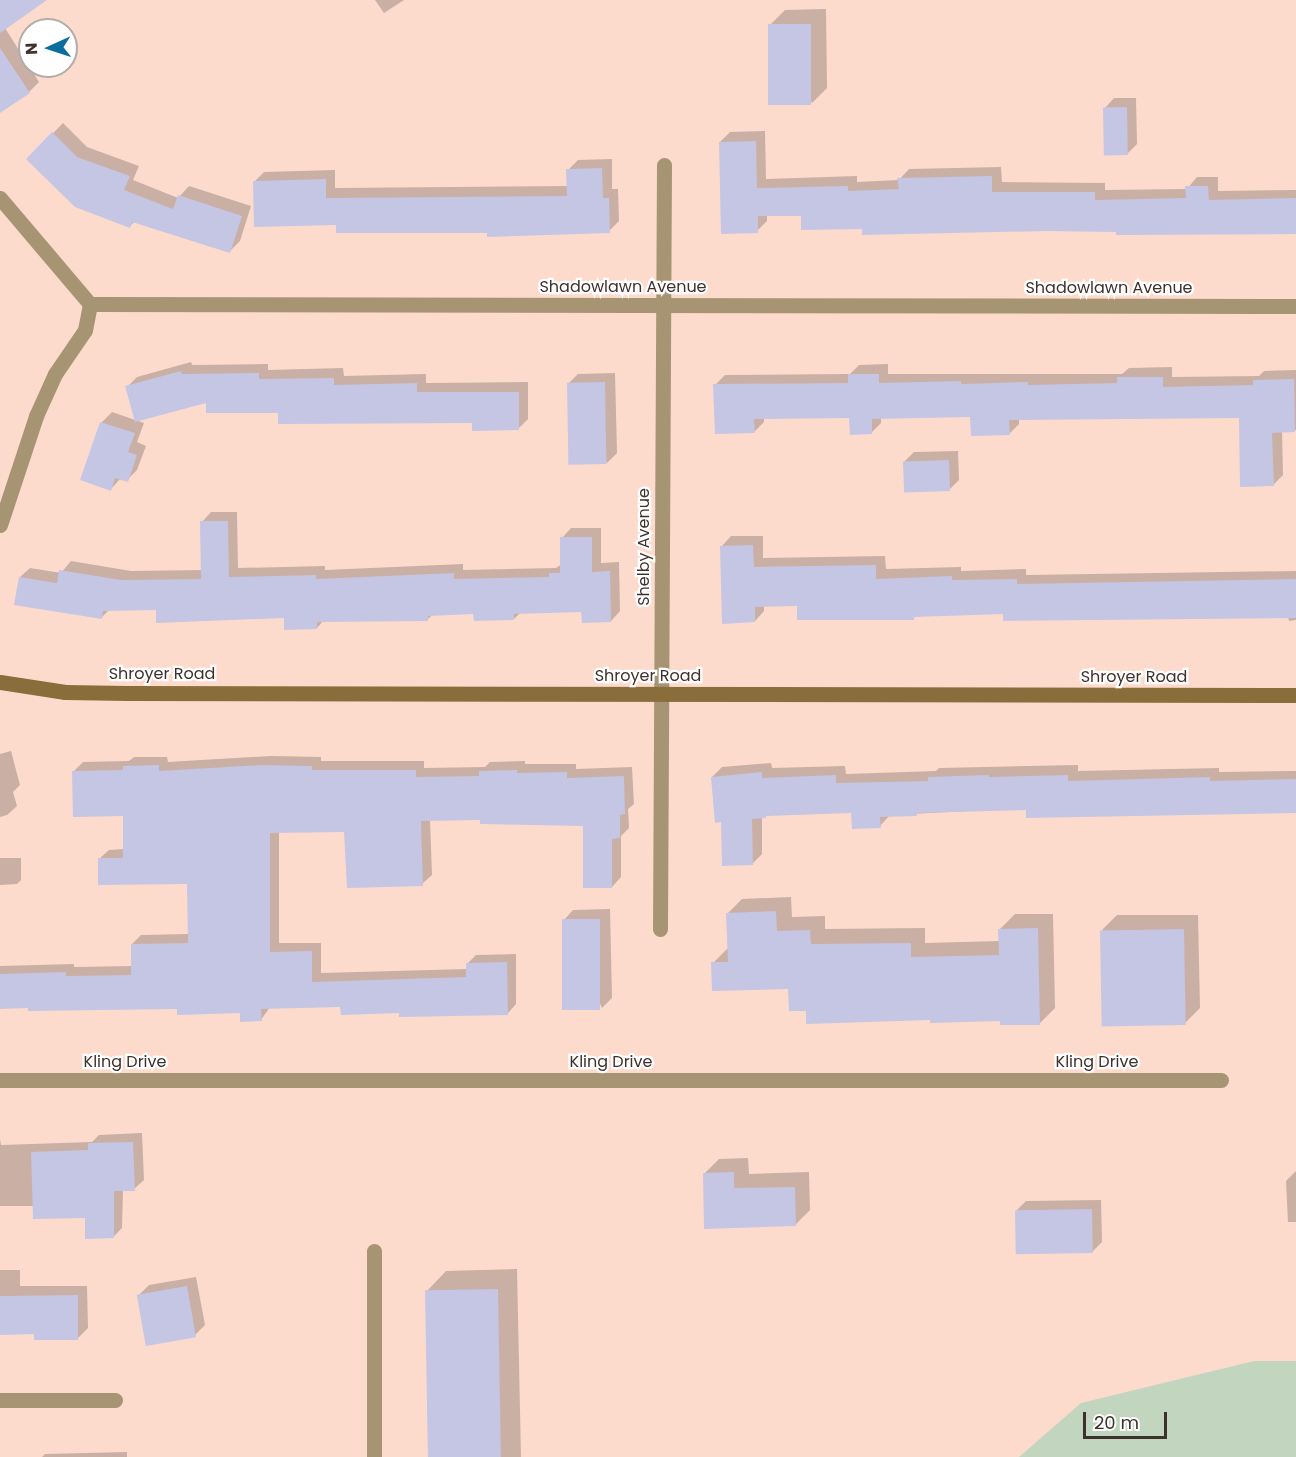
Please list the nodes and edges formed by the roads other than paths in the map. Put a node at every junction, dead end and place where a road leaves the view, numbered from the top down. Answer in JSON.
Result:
{"nodes":[{"id":1,"x":664,"y":165,"type":"dead end"},
{"id":2,"x":0,"y":198,"type":"edge"},
{"id":3,"x":90,"y":304,"type":"junction"},
{"id":4,"x":663,"y":305,"type":"junction"},
{"id":5,"x":1296,"y":306,"type":"edge"},
{"id":6,"x":0,"y":525,"type":"edge"},
{"id":7,"x":0,"y":682,"type":"edge"},
{"id":8,"x":661,"y":694,"type":"junction"},
{"id":9,"x":1296,"y":695,"type":"edge"},
{"id":10,"x":660,"y":929,"type":"dead end"},
{"id":11,"x":0,"y":1080,"type":"edge"},
{"id":12,"x":1221,"y":1080,"type":"dead end"},
{"id":13,"x":374,"y":1251,"type":"dead end"},
{"id":14,"x":0,"y":1400,"type":"edge"},
{"id":15,"x":115,"y":1400,"type":"dead end"},
{"id":16,"x":374,"y":1457,"type":"edge"}],
"edges":[{"from":1,"to":4,"type":"street","name":"Shelby Avenue"},
{"from":2,"to":3,"type":"street"},
{"from":3,"to":4,"type":"street","name":"Shadowlawn Avenue"},
{"from":3,"to":6,"type":"street"},
{"from":4,"to":5,"type":"street","name":"Shadowlawn Avenue"},
{"from":4,"to":8,"type":"street","name":"Shelby Avenue"},
{"from":7,"to":8,"type":"main road","name":"Shroyer Road"},
{"from":8,"to":9,"type":"main road","name":"Shroyer Road"},
{"from":8,"to":10,"type":"street","name":"Shelby Avenue"},
{"from":11,"to":12,"type":"street","name":"Kling Drive"},
{"from":13,"to":16,"type":"street"},
{"from":14,"to":15,"type":"street"}]}
